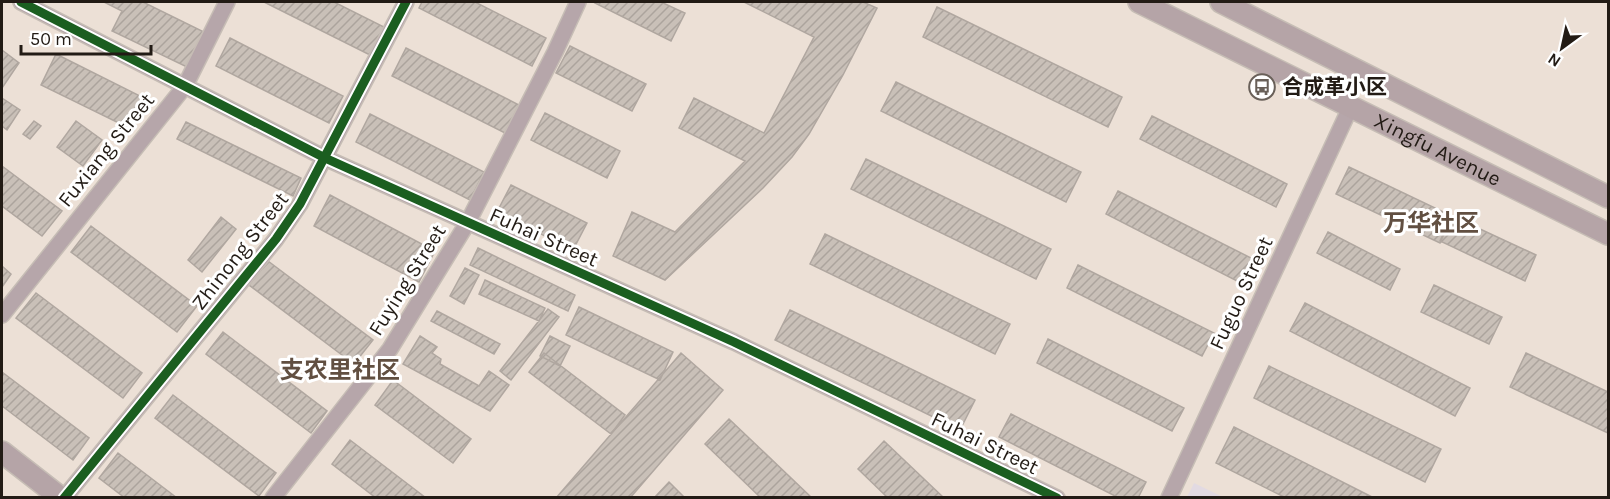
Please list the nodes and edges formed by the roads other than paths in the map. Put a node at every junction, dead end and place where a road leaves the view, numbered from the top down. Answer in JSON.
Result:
{"nodes":[{"id":1,"x":21,"y":2,"type":"edge"},
{"id":2,"x":227,"y":2,"type":"edge"},
{"id":3,"x":406,"y":2,"type":"edge"},
{"id":4,"x":578,"y":2,"type":"edge"},
{"id":5,"x":1139,"y":2,"type":"edge"},
{"id":6,"x":1221,"y":2,"type":"edge"},
{"id":7,"x":185,"y":86,"type":"junction"},
{"id":8,"x":1351,"y":106,"type":"junction"},
{"id":9,"x":325,"y":158,"type":"junction"},
{"id":10,"x":1608,"y":197,"type":"edge"},
{"id":11,"x":468,"y":222,"type":"junction"},
{"id":12,"x":1608,"y":234,"type":"edge"},
{"id":13,"x":2,"y":315,"type":"edge"},
{"id":14,"x":2,"y":452,"type":"edge"},
{"id":15,"x":63,"y":498,"type":"edge"},
{"id":16,"x":273,"y":498,"type":"edge"},
{"id":17,"x":1057,"y":498,"type":"edge"},
{"id":18,"x":1169,"y":498,"type":"edge"}],
"edges":[{"from":1,"to":7,"type":"street","name":"Fuhai Street"},
{"from":2,"to":7,"type":"street","name":"Fuxiang Street"},
{"from":3,"to":9,"type":"street","name":"Zhinong Street"},
{"from":4,"to":11,"type":"street","name":"Fuying Street"},
{"from":5,"to":8,"type":"main road","name":"Xingfu Avenue"},
{"from":6,"to":10,"type":"main road","name":"Xingfu Avenue"},
{"from":7,"to":9,"type":"street","name":"Fuhai Street"},
{"from":7,"to":13,"type":"street","name":"Fuxiang Street"},
{"from":8,"to":12,"type":"main road","name":"Xingfu Avenue"},
{"from":8,"to":18,"type":"street","name":"Fuguo Street"},
{"from":9,"to":11,"type":"street","name":"Fuhai Street"},
{"from":9,"to":15,"type":"street","name":"Zhinong Street"},
{"from":11,"to":16,"type":"street","name":"Fuying Street"},
{"from":11,"to":17,"type":"street","name":"Fuhai Street"},
{"from":14,"to":15,"type":"main road"}]}
